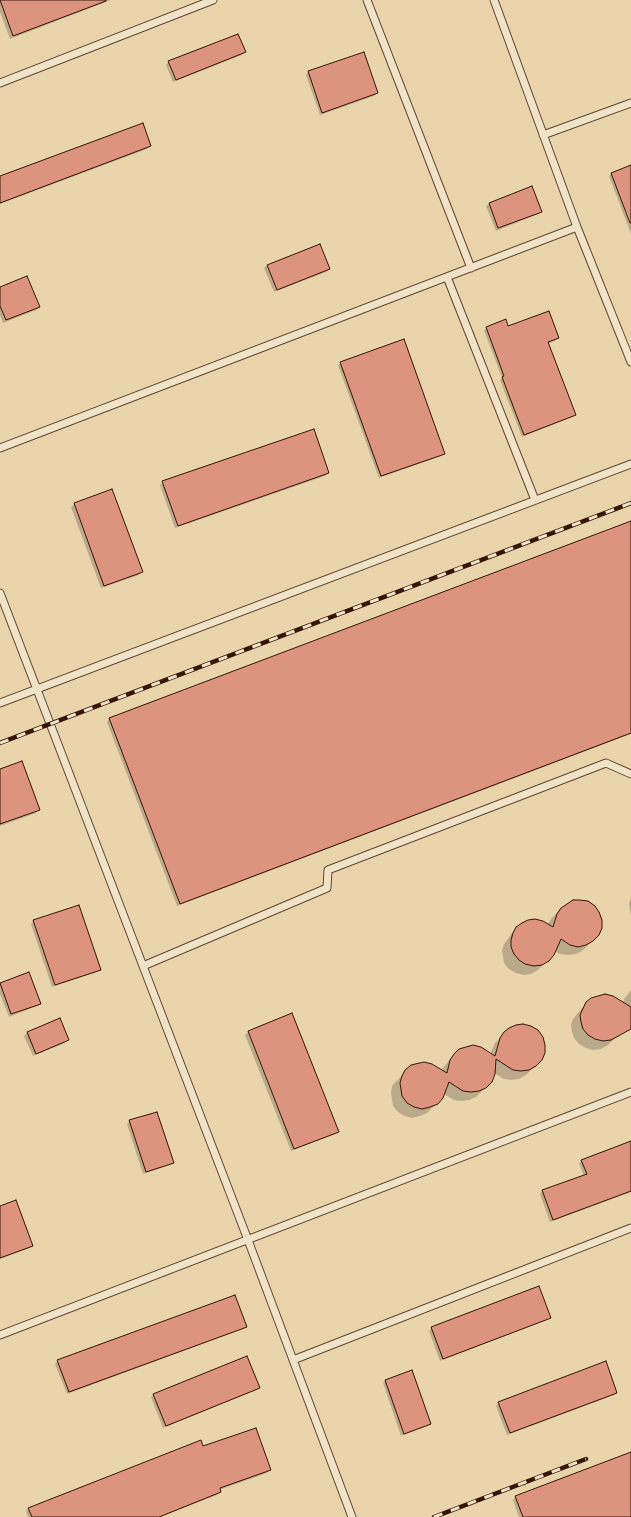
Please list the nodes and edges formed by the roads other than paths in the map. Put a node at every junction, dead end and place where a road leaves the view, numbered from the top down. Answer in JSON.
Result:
{"nodes":[{"id":1,"x":214,"y":0,"type":"edge"},
{"id":2,"x":367,"y":0,"type":"edge"},
{"id":3,"x":494,"y":0,"type":"edge"},
{"id":4,"x":0,"y":83,"type":"edge"},
{"id":5,"x":631,"y":103,"type":"edge"},
{"id":6,"x":543,"y":135,"type":"junction"},
{"id":7,"x":577,"y":227,"type":"junction"},
{"id":8,"x":471,"y":268,"type":"junction"},
{"id":9,"x":447,"y":277,"type":"junction"},
{"id":10,"x":631,"y":362,"type":"edge"},
{"id":11,"x":0,"y":448,"type":"edge"},
{"id":12,"x":631,"y":464,"type":"edge"},
{"id":13,"x":535,"y":500,"type":"junction"},
{"id":14,"x":0,"y":593,"type":"edge"},
{"id":15,"x":37,"y":689,"type":"junction"},
{"id":16,"x":0,"y":703,"type":"edge"},
{"id":17,"x":631,"y":774,"type":"edge"},
{"id":18,"x":143,"y":966,"type":"junction"},
{"id":19,"x":631,"y":1092,"type":"edge"},
{"id":20,"x":631,"y":1228,"type":"edge"},
{"id":21,"x":248,"y":1240,"type":"junction"},
{"id":22,"x":0,"y":1335,"type":"edge"},
{"id":23,"x":293,"y":1360,"type":"junction"},
{"id":24,"x":352,"y":1517,"type":"edge"}],
"edges":[{"from":1,"to":4,"type":"lane"},
{"from":2,"to":8,"type":"lane"},
{"from":3,"to":6,"type":"lane"},
{"from":5,"to":6,"type":"lane"},
{"from":6,"to":7,"type":"lane"},
{"from":7,"to":8,"type":"lane"},
{"from":7,"to":10,"type":"lane"},
{"from":8,"to":9,"type":"lane"},
{"from":9,"to":11,"type":"lane"},
{"from":9,"to":13,"type":"lane"},
{"from":12,"to":13,"type":"lane"},
{"from":13,"to":15,"type":"lane"},
{"from":14,"to":15,"type":"lane"},
{"from":15,"to":16,"type":"lane"},
{"from":15,"to":18,"type":"lane"},
{"from":17,"to":18,"type":"lane"},
{"from":18,"to":21,"type":"lane"},
{"from":19,"to":21,"type":"lane"},
{"from":20,"to":23,"type":"lane"},
{"from":21,"to":22,"type":"lane"},
{"from":21,"to":23,"type":"lane"},
{"from":23,"to":24,"type":"lane"}]}
